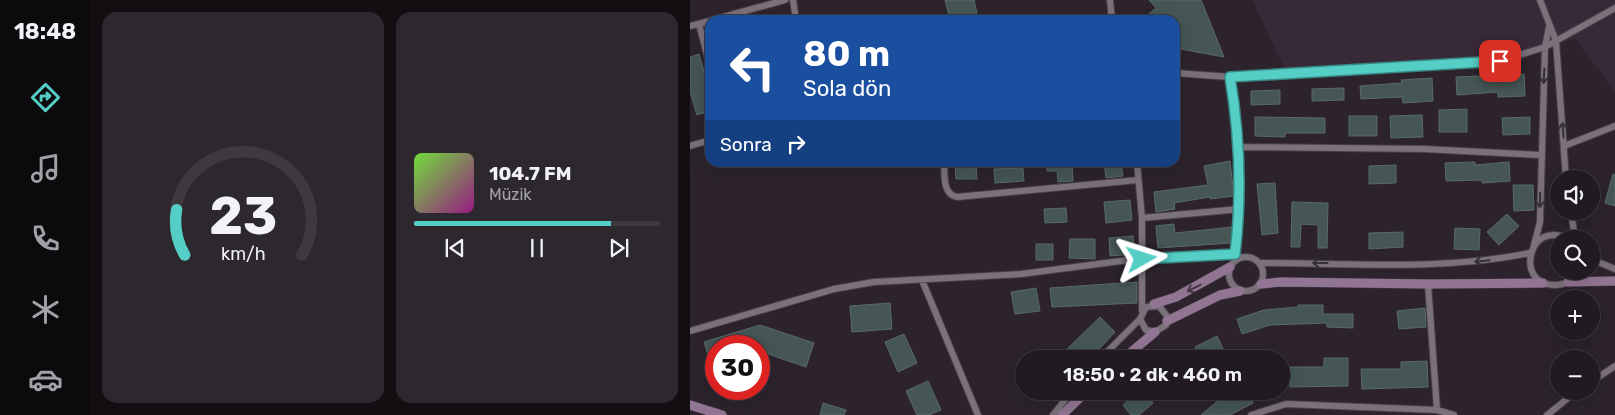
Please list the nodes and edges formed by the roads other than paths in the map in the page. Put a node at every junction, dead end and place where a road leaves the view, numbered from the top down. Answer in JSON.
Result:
{"nodes":[{"id":1,"x":785,"y":0,"type":"edge"},
{"id":2,"x":793,"y":0,"type":"edge"},
{"id":3,"x":1110,"y":0,"type":"edge"},
{"id":4,"x":1540,"y":0,"type":"edge"},
{"id":5,"x":1615,"y":8,"type":"edge"},
{"id":6,"x":730,"y":15,"type":"edge"},
{"id":7,"x":795,"y":15,"type":"edge"},
{"id":8,"x":1112,"y":15,"type":"edge"},
{"id":9,"x":705,"y":22,"type":"edge"},
{"id":10,"x":699,"y":24,"type":"junction"},
{"id":11,"x":690,"y":26,"type":"edge"},
{"id":12,"x":1550,"y":27,"type":"junction"},
{"id":13,"x":1556,"y":41,"type":"junction"},
{"id":14,"x":705,"y":47,"type":"edge"},
{"id":15,"x":1545,"y":47,"type":"junction"},
{"id":16,"x":1180,"y":73,"type":"edge"},
{"id":17,"x":1230,"y":77,"type":"junction"},
{"id":18,"x":1615,"y":126,"type":"edge"},
{"id":19,"x":705,"y":142,"type":"edge"},
{"id":20,"x":690,"y":146,"type":"edge"},
{"id":21,"x":1239,"y":146,"type":"junction"},
{"id":22,"x":1564,"y":146,"type":"junction"},
{"id":23,"x":1540,"y":155,"type":"junction"},
{"id":24,"x":944,"y":167,"type":"edge"},
{"id":25,"x":1137,"y":167,"type":"edge"},
{"id":26,"x":1565,"y":170,"type":"edge"},
{"id":27,"x":1138,"y":180,"type":"junction"},
{"id":28,"x":1240,"y":209,"type":"junction"},
{"id":29,"x":1142,"y":218,"type":"junction"},
{"id":30,"x":1550,"y":235,"type":"edge"},
{"id":31,"x":1534,"y":245,"type":"junction"},
{"id":32,"x":1530,"y":253,"type":"junction"},
{"id":33,"x":1235,"y":254,"type":"junction"},
{"id":34,"x":1142,"y":259,"type":"junction"},
{"id":35,"x":1260,"y":263,"type":"junction"},
{"id":36,"x":1600,"y":263,"type":"edge"},
{"id":37,"x":1232,"y":264,"type":"junction"},
{"id":38,"x":1615,"y":269,"type":"edge"},
{"id":39,"x":922,"y":280,"type":"junction"},
{"id":40,"x":1615,"y":281,"type":"edge"},
{"id":41,"x":1543,"y":282,"type":"junction"},
{"id":42,"x":1568,"y":282,"type":"joint"},
{"id":43,"x":1261,"y":284,"type":"junction"},
{"id":44,"x":1428,"y":284,"type":"junction"},
{"id":45,"x":1240,"y":291,"type":"junction"},
{"id":46,"x":1154,"y":304,"type":"junction"},
{"id":47,"x":1142,"y":310,"type":"junction"},
{"id":48,"x":1140,"y":319,"type":"junction"},
{"id":49,"x":1167,"y":321,"type":"junction"},
{"id":50,"x":690,"y":331,"type":"edge"},
{"id":51,"x":1155,"y":332,"type":"junction"},
{"id":52,"x":1109,"y":350,"type":"edge"},
{"id":53,"x":1134,"y":350,"type":"edge"},
{"id":54,"x":1615,"y":366,"type":"edge"},
{"id":55,"x":1600,"y":376,"type":"edge"},
{"id":56,"x":1065,"y":400,"type":"edge"},
{"id":57,"x":1078,"y":400,"type":"edge"},
{"id":58,"x":1566,"y":400,"type":"edge"},
{"id":59,"x":690,"y":405,"type":"edge"},
{"id":60,"x":1442,"y":412,"type":"edge"},
{"id":61,"x":722,"y":415,"type":"edge"},
{"id":62,"x":978,"y":415,"type":"edge"},
{"id":63,"x":1053,"y":415,"type":"edge"},
{"id":64,"x":1062,"y":415,"type":"edge"},
{"id":65,"x":1251,"y":415,"type":"edge"},
{"id":66,"x":1454,"y":415,"type":"edge"},
{"id":67,"x":1547,"y":415,"type":"edge"}],
"edges":[{"from":1,"to":6,"type":"street"},
{"from":2,"to":7,"type":"street"},
{"from":3,"to":8,"type":"street"},
{"from":4,"to":12,"type":"street"},
{"from":5,"to":13,"type":"street"},
{"from":9,"to":10,"type":"street"},
{"from":10,"to":11,"type":"street"},
{"from":10,"to":14,"type":"street"},
{"from":12,"to":13,"type":"street"},
{"from":12,"to":15,"type":"street"},
{"from":13,"to":15,"type":"street"},
{"from":22,"to":13,"type":"street","one_way":true},
{"from":15,"to":17,"type":"street"},
{"from":15,"to":23,"type":"street","one_way":true},
{"from":16,"to":17,"type":"street"},
{"from":17,"to":21,"type":"street"},
{"from":18,"to":22,"type":"street"},
{"from":19,"to":20,"type":"street"},
{"from":21,"to":23,"type":"street"},
{"from":21,"to":28,"type":"street"},
{"from":22,"to":26,"type":"street"},
{"from":23,"to":31,"type":"street","one_way":true},
{"from":24,"to":27,"type":"street"},
{"from":25,"to":27,"type":"street"},
{"from":27,"to":29,"type":"street"},
{"from":28,"to":29,"type":"street"},
{"from":28,"to":33,"type":"street"},
{"from":29,"to":34,"type":"street"},
{"from":30,"to":31,"type":"street"},
{"from":31,"to":32,"type":"street"},
{"from":32,"to":35,"type":"street","one_way":true},
{"from":32,"to":41,"type":"street"},
{"from":33,"to":34,"type":"street"},
{"from":33,"to":37,"type":"street"},
{"from":34,"to":39,"type":"street"},
{"from":34,"to":47,"type":"street"},
{"from":35,"to":37,"type":"street"},
{"from":35,"to":43,"type":"street"},
{"from":36,"to":38,"type":"street"},
{"from":37,"to":45,"type":"street"},
{"from":37,"to":46,"type":"main road","one_way":true},
{"from":39,"to":50,"type":"street"},
{"from":39,"to":62,"type":"street"},
{"from":40,"to":42,"type":"main road"},
{"from":41,"to":42,"type":"street"},
{"from":41,"to":44,"type":"main road"},
{"from":43,"to":44,"type":"main road"},
{"from":43,"to":45,"type":"street"},
{"from":44,"to":60,"type":"street"},
{"from":45,"to":49,"type":"main road"},
{"from":46,"to":47,"type":"street"},
{"from":46,"to":49,"type":"street"},
{"from":47,"to":48,"type":"street"},
{"from":48,"to":51,"type":"street"},
{"from":48,"to":52,"type":"street"},
{"from":49,"to":51,"type":"street"},
{"from":51,"to":53,"type":"main road"},
{"from":54,"to":55,"type":"street"},
{"from":56,"to":63,"type":"street"},
{"from":57,"to":64,"type":"main road"},
{"from":58,"to":67,"type":"street"},
{"from":59,"to":61,"type":"main road"},
{"from":60,"to":65,"type":"street"},
{"from":60,"to":66,"type":"street"}]}
